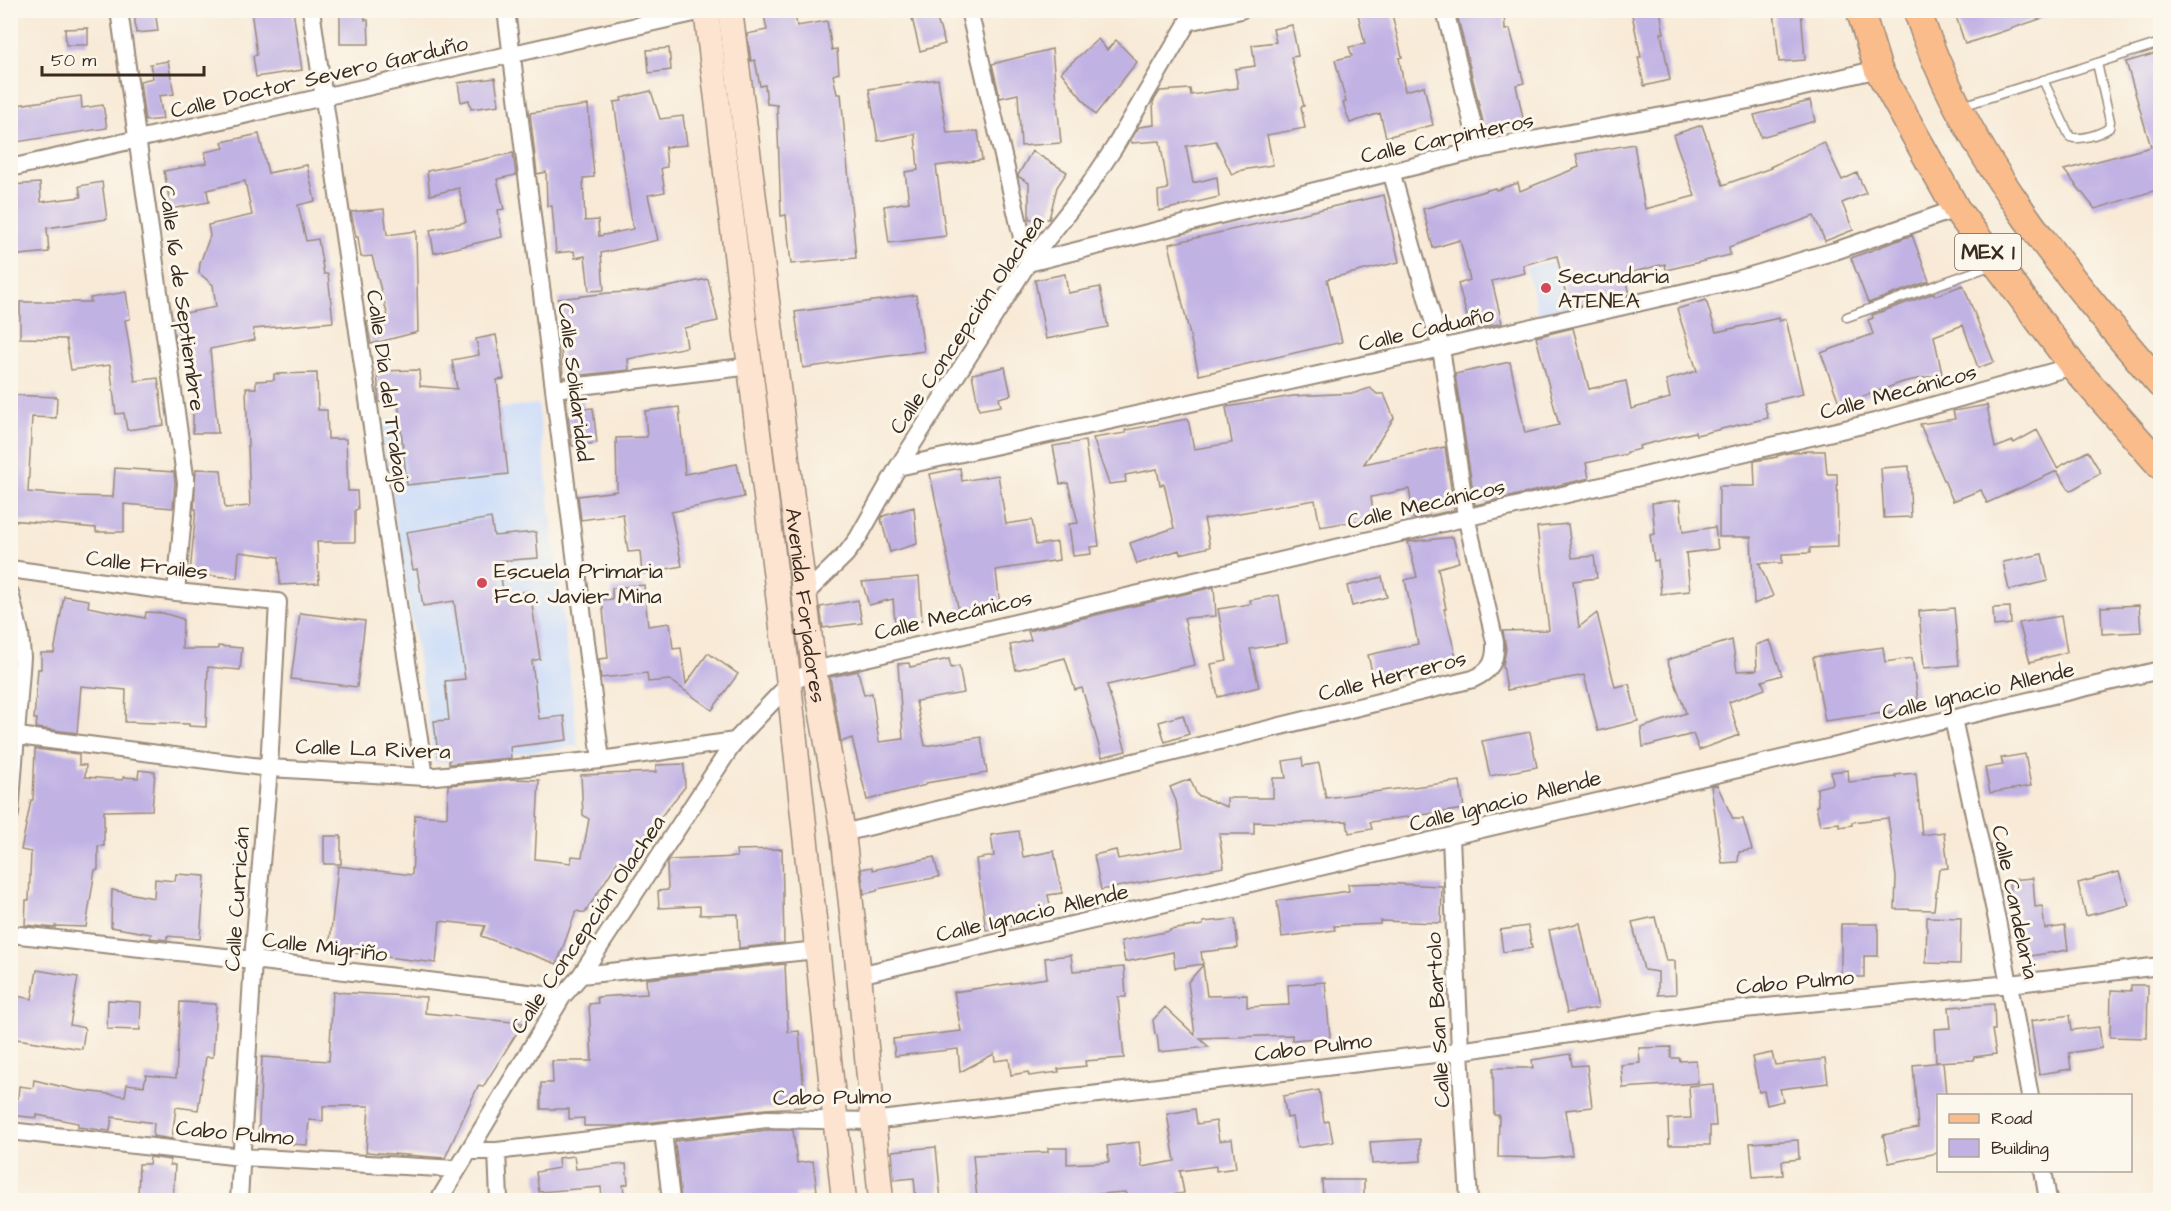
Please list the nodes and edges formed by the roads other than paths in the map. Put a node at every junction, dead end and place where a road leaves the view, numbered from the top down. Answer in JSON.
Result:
{"nodes":[{"id":1,"x":119,"y":10,"type":"edge"},
{"id":2,"x":311,"y":10,"type":"edge"},
{"id":3,"x":506,"y":10,"type":"edge"},
{"id":4,"x":730,"y":10,"type":"edge"},
{"id":5,"x":969,"y":10,"type":"edge"},
{"id":6,"x":1241,"y":10,"type":"edge"},
{"id":7,"x":1445,"y":10,"type":"edge"},
{"id":8,"x":1860,"y":10,"type":"edge"},
{"id":9,"x":1917,"y":10,"type":"edge"},
{"id":10,"x":707,"y":11,"type":"edge"},
{"id":11,"x":1191,"y":16,"type":"edge"},
{"id":12,"x":2160,"y":44,"type":"edge"},
{"id":13,"x":513,"y":55,"type":"junction"},
{"id":14,"x":2097,"y":63,"type":"junction"},
{"id":15,"x":1878,"y":69,"type":"junction"},
{"id":16,"x":2043,"y":80,"type":"junction"},
{"id":17,"x":323,"y":98,"type":"junction"},
{"id":18,"x":1959,"y":108,"type":"junction"},
{"id":19,"x":138,"y":140,"type":"junction"},
{"id":20,"x":1479,"y":150,"type":"junction"},
{"id":21,"x":10,"y":168,"type":"edge"},
{"id":22,"x":1391,"y":171,"type":"junction"},
{"id":23,"x":1956,"y":209,"type":"junction"},
{"id":24,"x":1028,"y":263,"type":"junction"},
{"id":25,"x":1997,"y":263,"type":"junction"},
{"id":26,"x":1847,"y":317,"type":"dead end"},
{"id":27,"x":1441,"y":348,"type":"junction"},
{"id":28,"x":752,"y":366,"type":"junction"},
{"id":29,"x":2073,"y":366,"type":"junction"},
{"id":30,"x":2160,"y":382,"type":"edge"},
{"id":31,"x":554,"y":389,"type":"junction"},
{"id":32,"x":2160,"y":465,"type":"edge"},
{"id":33,"x":898,"y":467,"type":"junction"},
{"id":34,"x":1466,"y":516,"type":"junction"},
{"id":35,"x":10,"y":568,"type":"edge"},
{"id":36,"x":176,"y":592,"type":"junction"},
{"id":37,"x":10,"y":593,"type":"edge"},
{"id":38,"x":804,"y":595,"type":"junction"},
{"id":39,"x":278,"y":602,"type":"joint"},
{"id":40,"x":2160,"y":669,"type":"edge"},
{"id":41,"x":814,"y":670,"type":"junction"},
{"id":42,"x":789,"y":684,"type":"junction"},
{"id":43,"x":1953,"y":719,"type":"junction"},
{"id":44,"x":14,"y":736,"type":"edge"},
{"id":45,"x":735,"y":741,"type":"junction"},
{"id":46,"x":601,"y":760,"type":"junction"},
{"id":47,"x":269,"y":768,"type":"junction"},
{"id":48,"x":425,"y":777,"type":"junction"},
{"id":49,"x":10,"y":814,"type":"edge"},
{"id":50,"x":843,"y":833,"type":"junction"},
{"id":51,"x":1451,"y":837,"type":"junction"},
{"id":52,"x":10,"y":934,"type":"edge"},
{"id":53,"x":817,"y":950,"type":"junction"},
{"id":54,"x":253,"y":960,"type":"junction"},
{"id":55,"x":2160,"y":966,"type":"edge"},
{"id":56,"x":581,"y":975,"type":"junction"},
{"id":57,"x":859,"y":975,"type":"junction"},
{"id":58,"x":2010,"y":984,"type":"junction"},
{"id":59,"x":562,"y":997,"type":"junction"},
{"id":60,"x":1460,"y":1051,"type":"junction"},
{"id":61,"x":2030,"y":1094,"type":"edge"},
{"id":62,"x":835,"y":1120,"type":"junction"},
{"id":63,"x":872,"y":1121,"type":"junction"},
{"id":64,"x":10,"y":1131,"type":"edge"},
{"id":65,"x":663,"y":1132,"type":"junction"},
{"id":66,"x":469,"y":1151,"type":"junction"},
{"id":67,"x":497,"y":1151,"type":"junction"},
{"id":68,"x":241,"y":1157,"type":"junction"},
{"id":69,"x":457,"y":1169,"type":"junction"},
{"id":70,"x":2043,"y":1172,"type":"edge"},
{"id":71,"x":239,"y":1200,"type":"edge"},
{"id":72,"x":439,"y":1200,"type":"edge"},
{"id":73,"x":499,"y":1200,"type":"edge"},
{"id":74,"x":670,"y":1200,"type":"edge"},
{"id":75,"x":843,"y":1200,"type":"edge"},
{"id":76,"x":881,"y":1200,"type":"edge"},
{"id":77,"x":1469,"y":1200,"type":"edge"},
{"id":78,"x":2048,"y":1200,"type":"edge"}],
"edges":[{"from":1,"to":19,"type":"street","name":"Calle 16 de Septiembre"},
{"from":2,"to":17,"type":"street","name":"Calle Día del Trabajo"},
{"from":3,"to":13,"type":"street","name":"Calle Solidaridad"},
{"from":4,"to":38,"type":"main road","name":"Avenida Forjadores"},
{"from":5,"to":24,"type":"street"},
{"from":6,"to":11,"type":"street"},
{"from":7,"to":20,"type":"street"},
{"from":8,"to":15,"type":"main road","number":"MEX 1"},
{"from":9,"to":18,"type":"main road","number":"MEX 1"},
{"from":10,"to":13,"type":"street","name":"Calle Doctor Severo Garduño"},
{"from":10,"to":28,"type":"main road","name":"Avenida Forjadores"},
{"from":11,"to":24,"type":"street","name":"Calle Concepción Olachea"},
{"from":12,"to":14,"type":"lane"},
{"from":13,"to":17,"type":"street","name":"Calle Doctor Severo Garduño"},
{"from":13,"to":31,"type":"street","name":"Calle Solidaridad"},
{"from":14,"to":16,"type":"lane"},
{"from":14,"to":16,"type":"lane"},
{"from":15,"to":20,"type":"street","name":"Calle Carpinteros"},
{"from":15,"to":23,"type":"main road","number":"MEX 1"},
{"from":16,"to":18,"type":"lane"},
{"from":17,"to":19,"type":"street","name":"Calle Doctor Severo Garduño"},
{"from":17,"to":48,"type":"street","name":"Calle Día del Trabajo"},
{"from":18,"to":30,"type":"main road","number":"MEX 1"},
{"from":19,"to":21,"type":"street","name":"Calle Doctor Severo Garduño"},
{"from":19,"to":36,"type":"street","name":"Calle 16 de Septiembre"},
{"from":20,"to":22,"type":"street","name":"Calle Carpinteros"},
{"from":22,"to":24,"type":"street","name":"Calle Carpinteros"},
{"from":22,"to":27,"type":"street","name":"Calle Herreros"},
{"from":23,"to":25,"type":"main road","number":"MEX 1"},
{"from":23,"to":27,"type":"street","name":"Calle Caduaño"},
{"from":24,"to":33,"type":"street","name":"Calle Concepción Olachea"},
{"from":25,"to":26,"type":"lane"},
{"from":25,"to":29,"type":"main road","number":"MEX 1"},
{"from":27,"to":33,"type":"street","name":"Calle Caduaño"},
{"from":27,"to":34,"type":"street","name":"Calle Herreros"},
{"from":28,"to":31,"type":"street"},
{"from":28,"to":42,"type":"main road","name":"Avenida Forjadores"},
{"from":29,"to":32,"type":"main road","number":"MEX 1"},
{"from":29,"to":34,"type":"street","name":"Calle Mecánicos"},
{"from":31,"to":46,"type":"street","name":"Calle Solidaridad"},
{"from":33,"to":38,"type":"street","name":"Calle Concepción Olachea"},
{"from":34,"to":41,"type":"street","name":"Calle Mecánicos"},
{"from":34,"to":50,"type":"street","name":"Calle Herreros"},
{"from":35,"to":36,"type":"street","name":"Calle Frailes"},
{"from":36,"to":39,"type":"street","name":"Calle Frailes"},
{"from":37,"to":44,"type":"street"},
{"from":38,"to":41,"type":"main road","name":"Avenida Forjadores"},
{"from":39,"to":47,"type":"street","name":"Calle Curricán"},
{"from":40,"to":43,"type":"street","name":"Calle Ignacio Allende"},
{"from":41,"to":42,"type":"street","name":"Calle Mecánicos"},
{"from":41,"to":50,"type":"main road","name":"Avenida Forjadores"},
{"from":42,"to":45,"type":"street","name":"Calle Concepción Olachea"},
{"from":42,"to":53,"type":"main road","name":"Avenida Forjadores"},
{"from":43,"to":51,"type":"street","name":"Calle Ignacio Allende"},
{"from":43,"to":58,"type":"street","name":"Calle Candelaria"},
{"from":44,"to":47,"type":"street","name":"Calle La Rivera"},
{"from":44,"to":49,"type":"street"},
{"from":45,"to":46,"type":"street","name":"Calle La Rivera"},
{"from":45,"to":56,"type":"street","name":"Calle Concepción Olachea"},
{"from":46,"to":48,"type":"street","name":"Calle La Rivera"},
{"from":47,"to":48,"type":"street","name":"Calle La Rivera"},
{"from":47,"to":54,"type":"street","name":"Calle Curricán"},
{"from":50,"to":57,"type":"main road","name":"Avenida Forjadores"},
{"from":51,"to":57,"type":"street","name":"Calle Ignacio Allende"},
{"from":51,"to":60,"type":"street","name":"Calle San Bartolo"},
{"from":52,"to":54,"type":"street","name":"Calle Migriño"},
{"from":53,"to":56,"type":"street"},
{"from":53,"to":62,"type":"main road","name":"Avenida Forjadores"},
{"from":54,"to":59,"type":"street","name":"Calle Migriño"},
{"from":54,"to":68,"type":"street","name":"Calle Curricán"},
{"from":55,"to":58,"type":"street","name":"Cabo Pulmo"},
{"from":56,"to":59,"type":"street","name":"Calle Concepción Olachea"},
{"from":57,"to":63,"type":"main road","name":"Avenida Forjadores"},
{"from":58,"to":60,"type":"street","name":"Cabo Pulmo"},
{"from":58,"to":61,"type":"street","name":"Calle Candelaria"},
{"from":59,"to":66,"type":"street","name":"Calle Concepción Olachea"},
{"from":60,"to":63,"type":"street","name":"Cabo Pulmo"},
{"from":60,"to":77,"type":"street","name":"Calle San Bartolo"},
{"from":62,"to":63,"type":"street","name":"Cabo Pulmo"},
{"from":62,"to":65,"type":"street","name":"Cabo Pulmo"},
{"from":62,"to":75,"type":"main road","name":"Avenida Forjadores"},
{"from":63,"to":76,"type":"main road","name":"Avenida Forjadores"},
{"from":64,"to":68,"type":"street","name":"Cabo Pulmo"},
{"from":65,"to":67,"type":"street","name":"Cabo Pulmo"},
{"from":65,"to":74,"type":"street"},
{"from":66,"to":67,"type":"street","name":"Cabo Pulmo"},
{"from":66,"to":69,"type":"street","name":"Calle Concepción Olachea"},
{"from":67,"to":73,"type":"street"},
{"from":68,"to":69,"type":"street","name":"Cabo Pulmo"},
{"from":68,"to":71,"type":"street","name":"Calle Curricán"},
{"from":69,"to":72,"type":"street","name":"Calle Concepción Olachea"},
{"from":70,"to":78,"type":"street"}]}
